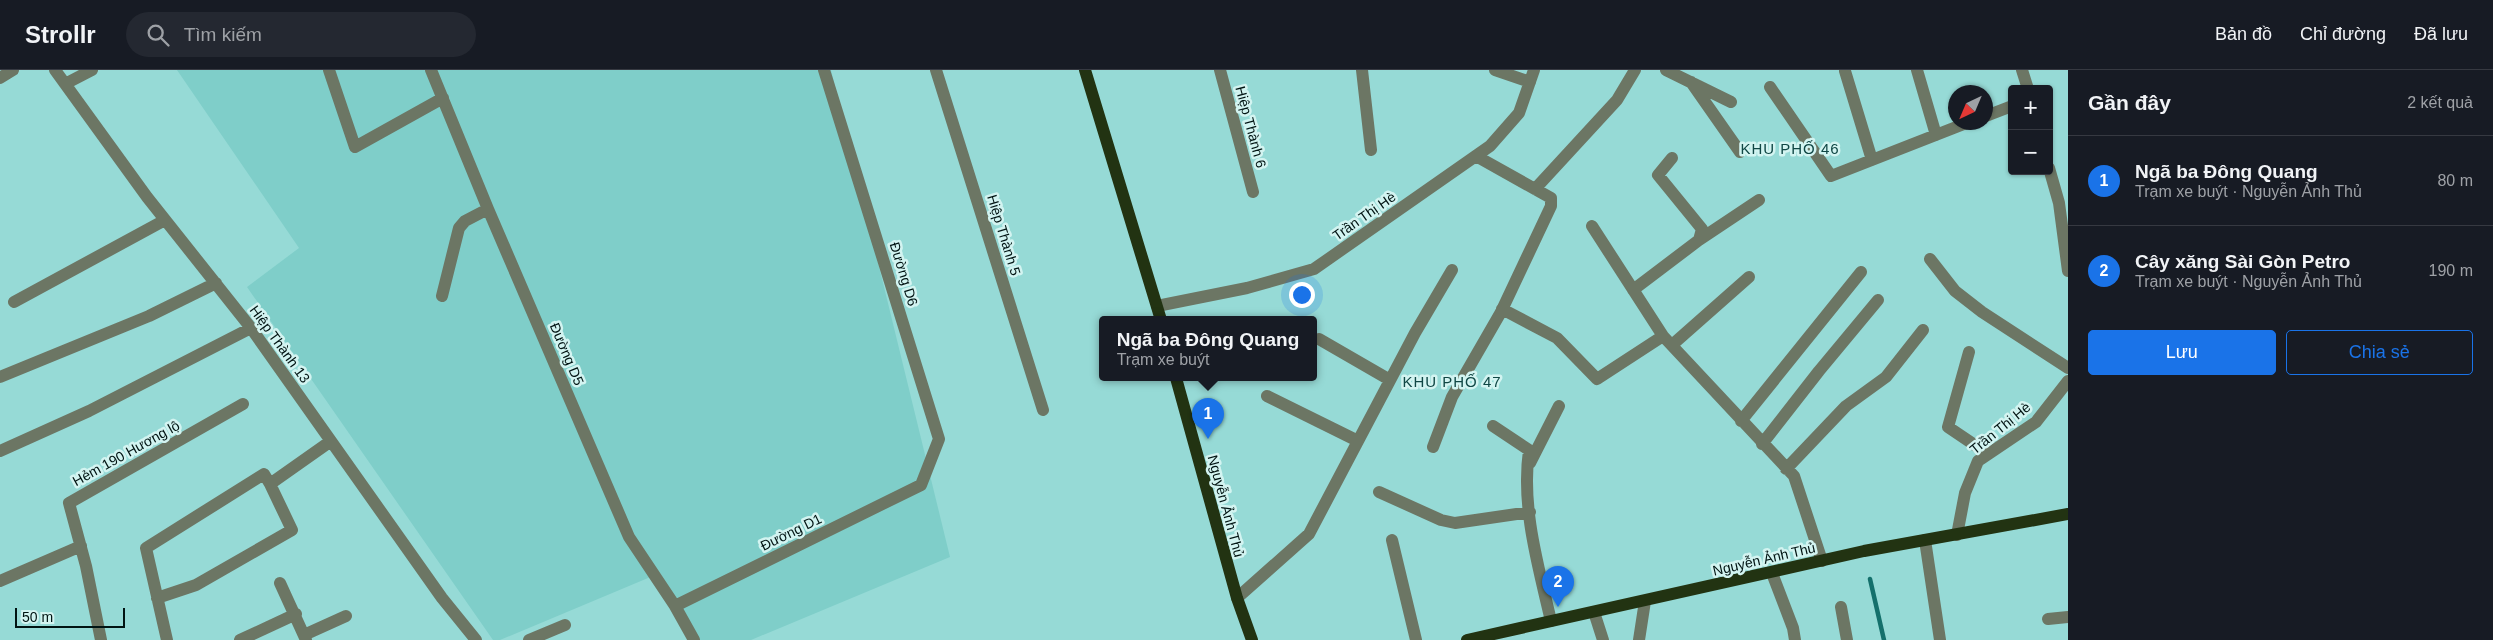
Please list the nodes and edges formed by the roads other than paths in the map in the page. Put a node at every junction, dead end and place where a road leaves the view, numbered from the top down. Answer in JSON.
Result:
{"nodes":[{"id":1,"x":13,"y":70,"type":"edge"},
{"id":2,"x":55,"y":70,"type":"edge"},
{"id":3,"x":92,"y":70,"type":"edge"},
{"id":4,"x":329,"y":70,"type":"edge"},
{"id":5,"x":431,"y":70,"type":"edge"},
{"id":6,"x":824,"y":70,"type":"edge"},
{"id":7,"x":936,"y":70,"type":"edge"},
{"id":8,"x":1086,"y":70,"type":"edge"},
{"id":9,"x":1220,"y":70,"type":"edge"},
{"id":10,"x":1362,"y":70,"type":"edge"},
{"id":11,"x":1495,"y":70,"type":"edge"},
{"id":12,"x":1635,"y":70,"type":"edge"},
{"id":13,"x":1666,"y":70,"type":"edge"},
{"id":14,"x":1916,"y":70,"type":"edge"},
{"id":15,"x":1845,"y":71,"type":"dead end"},
{"id":16,"x":2026,"y":71,"type":"edge"},
{"id":17,"x":1532,"y":76,"type":"edge"},
{"id":18,"x":0,"y":78,"type":"edge"},
{"id":19,"x":1691,"y":82,"type":"junction"},
{"id":20,"x":65,"y":84,"type":"junction"},
{"id":21,"x":2028,"y":85,"type":"edge"},
{"id":22,"x":1770,"y":87,"type":"dead end"},
{"id":23,"x":443,"y":98,"type":"junction"},
{"id":24,"x":1730,"y":102,"type":"dead end"},
{"id":25,"x":2008,"y":108,"type":"edge"},
{"id":26,"x":1993,"y":113,"type":"edge"},
{"id":27,"x":1949,"y":130,"type":"edge"},
{"id":28,"x":1936,"y":135,"type":"junction"},
{"id":29,"x":1371,"y":150,"type":"dead end"},
{"id":30,"x":1740,"y":152,"type":"dead end"},
{"id":31,"x":1476,"y":156,"type":"junction"},
{"id":32,"x":1672,"y":158,"type":"dead end"},
{"id":33,"x":1872,"y":160,"type":"junction"},
{"id":34,"x":2052,"y":175,"type":"edge"},
{"id":35,"x":1536,"y":189,"type":"junction"},
{"id":36,"x":1253,"y":192,"type":"dead end"},
{"id":37,"x":1759,"y":200,"type":"dead end"},
{"id":38,"x":2063,"y":201,"type":"edge"},
{"id":39,"x":488,"y":210,"type":"junction"},
{"id":40,"x":165,"y":220,"type":"junction"},
{"id":41,"x":1592,"y":226,"type":"dead end"},
{"id":42,"x":1699,"y":240,"type":"junction"},
{"id":43,"x":1930,"y":259,"type":"dead end"},
{"id":44,"x":1452,"y":270,"type":"dead end"},
{"id":45,"x":2068,"y":271,"type":"edge"},
{"id":46,"x":1861,"y":272,"type":"dead end"},
{"id":47,"x":1749,"y":277,"type":"dead end"},
{"id":48,"x":216,"y":283,"type":"junction"},
{"id":49,"x":1633,"y":290,"type":"junction"},
{"id":50,"x":442,"y":296,"type":"dead end"},
{"id":51,"x":1878,"y":300,"type":"dead end"},
{"id":52,"x":14,"y":302,"type":"dead end"},
{"id":53,"x":1157,"y":306,"type":"junction"},
{"id":54,"x":1502,"y":309,"type":"junction"},
{"id":55,"x":1160,"y":316,"type":"edge"},
{"id":56,"x":251,"y":328,"type":"junction"},
{"id":57,"x":1923,"y":330,"type":"dead end"},
{"id":58,"x":1319,"y":340,"type":"dead end"},
{"id":59,"x":1668,"y":340,"type":"junction"},
{"id":60,"x":1969,"y":352,"type":"dead end"},
{"id":61,"x":2068,"y":368,"type":"edge"},
{"id":62,"x":0,"y":377,"type":"edge"},
{"id":63,"x":1390,"y":380,"type":"junction"},
{"id":64,"x":1177,"y":381,"type":"edge"},
{"id":65,"x":2068,"y":381,"type":"edge"},
{"id":66,"x":1267,"y":396,"type":"dead end"},
{"id":67,"x":243,"y":404,"type":"dead end"},
{"id":68,"x":1559,"y":406,"type":"dead end"},
{"id":69,"x":1043,"y":410,"type":"dead end"},
{"id":70,"x":1741,"y":421,"type":"junction"},
{"id":71,"x":1493,"y":426,"type":"dead end"},
{"id":72,"x":331,"y":441,"type":"junction"},
{"id":73,"x":1358,"y":441,"type":"junction"},
{"id":74,"x":1762,"y":444,"type":"junction"},
{"id":75,"x":1433,"y":447,"type":"dead end"},
{"id":76,"x":0,"y":451,"type":"edge"},
{"id":77,"x":1988,"y":454,"type":"junction"},
{"id":78,"x":1786,"y":469,"type":"junction"},
{"id":79,"x":1526,"y":472,"type":"junction"},
{"id":80,"x":270,"y":484,"type":"junction"},
{"id":81,"x":921,"y":485,"type":"joint"},
{"id":82,"x":1379,"y":492,"type":"dead end"},
{"id":83,"x":1530,"y":512,"type":"junction"},
{"id":84,"x":2068,"y":514,"type":"edge"},
{"id":85,"x":1957,"y":535,"type":"junction"},
{"id":86,"x":1392,"y":540,"type":"dead end"},
{"id":87,"x":1925,"y":540,"type":"junction"},
{"id":88,"x":81,"y":546,"type":"junction"},
{"id":89,"x":1822,"y":561,"type":"junction"},
{"id":90,"x":1772,"y":572,"type":"junction"},
{"id":91,"x":0,"y":581,"type":"edge"},
{"id":92,"x":280,"y":583,"type":"dead end"},
{"id":93,"x":157,"y":598,"type":"junction"},
{"id":94,"x":1236,"y":598,"type":"junction"},
{"id":95,"x":1645,"y":600,"type":"junction"},
{"id":96,"x":675,"y":606,"type":"junction"},
{"id":97,"x":1841,"y":607,"type":"dead end"},
{"id":98,"x":1594,"y":612,"type":"junction"},
{"id":99,"x":296,"y":614,"type":"junction"},
{"id":100,"x":346,"y":616,"type":"dead end"},
{"id":101,"x":2068,"y":617,"type":"edge"},
{"id":102,"x":2048,"y":619,"type":"dead end"},
{"id":103,"x":1551,"y":621,"type":"junction"},
{"id":104,"x":564,"y":625,"type":"dead end"},
{"id":105,"x":305,"y":638,"type":"edge"},
{"id":106,"x":1493,"y":638,"type":"edge"},
{"id":107,"x":101,"y":640,"type":"edge"},
{"id":108,"x":168,"y":640,"type":"edge"},
{"id":109,"x":240,"y":640,"type":"edge"},
{"id":110,"x":476,"y":640,"type":"edge"},
{"id":111,"x":529,"y":640,"type":"edge"},
{"id":112,"x":694,"y":640,"type":"edge"},
{"id":113,"x":1252,"y":640,"type":"edge"},
{"id":114,"x":1416,"y":640,"type":"edge"},
{"id":115,"x":1467,"y":640,"type":"edge"},
{"id":116,"x":1603,"y":640,"type":"edge"},
{"id":117,"x":1639,"y":640,"type":"edge"},
{"id":118,"x":1795,"y":640,"type":"edge"},
{"id":119,"x":1848,"y":640,"type":"edge"},
{"id":120,"x":1940,"y":640,"type":"edge"}],
"edges":[{"from":1,"to":18,"type":"street"},
{"from":2,"to":20,"type":"street","name":"Hiệp Thành 13"},
{"from":3,"to":20,"type":"street"},
{"from":4,"to":23,"type":"street"},
{"from":5,"to":23,"type":"street","name":"Đường D5"},
{"from":6,"to":81,"type":"street","name":"Đường D6"},
{"from":7,"to":69,"type":"street","name":"Hiệp Thành 5"},
{"from":8,"to":53,"type":"main road"},
{"from":9,"to":36,"type":"street","name":"Hiệp Thành 6"},
{"from":10,"to":29,"type":"street"},
{"from":11,"to":17,"type":"street"},
{"from":12,"to":35,"type":"street"},
{"from":13,"to":19,"type":"street"},
{"from":14,"to":28,"type":"street"},
{"from":15,"to":33,"type":"street"},
{"from":16,"to":21,"type":"street"},
{"from":17,"to":31,"type":"street","name":"Trần Thị Hè"},
{"from":19,"to":24,"type":"street"},
{"from":19,"to":30,"type":"street"},
{"from":20,"to":40,"type":"street","name":"Hiệp Thành 13"},
{"from":22,"to":33,"type":"street"},
{"from":23,"to":39,"type":"street","name":"Đường D5"},
{"from":25,"to":26,"type":"street"},
{"from":27,"to":28,"type":"street"},
{"from":28,"to":33,"type":"street"},
{"from":31,"to":35,"type":"street"},
{"from":31,"to":53,"type":"street","name":"Trần Thị Hè"},
{"from":32,"to":42,"type":"street"},
{"from":34,"to":38,"type":"street"},
{"from":35,"to":54,"type":"street"},
{"from":37,"to":42,"type":"street"},
{"from":38,"to":45,"type":"street"},
{"from":39,"to":50,"type":"street"},
{"from":39,"to":96,"type":"street","name":"Đường D5"},
{"from":40,"to":48,"type":"street","name":"Hiệp Thành 13"},
{"from":40,"to":52,"type":"street"},
{"from":41,"to":49,"type":"street"},
{"from":42,"to":49,"type":"street"},
{"from":43,"to":61,"type":"street"},
{"from":44,"to":63,"type":"street"},
{"from":46,"to":70,"type":"street"},
{"from":47,"to":59,"type":"street"},
{"from":48,"to":56,"type":"street","name":"Hiệp Thành 13"},
{"from":48,"to":62,"type":"street"},
{"from":49,"to":59,"type":"street"},
{"from":51,"to":74,"type":"street"},
{"from":53,"to":55,"type":"main road"},
{"from":54,"to":59,"type":"street"},
{"from":54,"to":75,"type":"street"},
{"from":56,"to":72,"type":"street","name":"Hiệp Thành 13"},
{"from":56,"to":76,"type":"street"},
{"from":57,"to":78,"type":"street"},
{"from":58,"to":63,"type":"street"},
{"from":59,"to":70,"type":"street"},
{"from":60,"to":77,"type":"street"},
{"from":63,"to":73,"type":"street"},
{"from":64,"to":94,"type":"main road","name":"Nguyễn Ảnh Thủ"},
{"from":65,"to":77,"type":"street","name":"Trần Thị Hè"},
{"from":66,"to":73,"type":"street"},
{"from":67,"to":88,"type":"street","name":"Hẻm 190 Hương lộ"},
{"from":68,"to":79,"type":"street"},
{"from":70,"to":74,"type":"street"},
{"from":71,"to":79,"type":"street"},
{"from":72,"to":80,"type":"street"},
{"from":72,"to":110,"type":"street","name":"Hiệp Thành 13"},
{"from":73,"to":94,"type":"street"},
{"from":74,"to":78,"type":"street"},
{"from":77,"to":85,"type":"street","name":"Trần Thị Hè"},
{"from":78,"to":89,"type":"street"},
{"from":79,"to":83,"type":"street"},
{"from":80,"to":93,"type":"street"},
{"from":80,"to":93,"type":"street"},
{"from":81,"to":96,"type":"street","name":"Đường D1"},
{"from":82,"to":83,"type":"street"},
{"from":83,"to":103,"type":"street"},
{"from":84,"to":85,"type":"main road","name":"Nguyễn Ảnh Thủ"},
{"from":85,"to":87,"type":"main road","name":"Nguyễn Ảnh Thủ"},
{"from":86,"to":114,"type":"street"},
{"from":87,"to":89,"type":"main road","name":"Nguyễn Ảnh Thủ"},
{"from":87,"to":120,"type":"street"},
{"from":88,"to":91,"type":"street"},
{"from":88,"to":107,"type":"street","name":"Hẻm 190 Hương lộ"},
{"from":89,"to":90,"type":"main road","name":"Nguyễn Ảnh Thủ"},
{"from":90,"to":95,"type":"main road","name":"Nguyễn Ảnh Thủ"},
{"from":90,"to":118,"type":"street"},
{"from":92,"to":99,"type":"street"},
{"from":93,"to":108,"type":"street"},
{"from":94,"to":113,"type":"main road","name":"Nguyễn Ảnh Thủ"},
{"from":95,"to":98,"type":"main road","name":"Nguyễn Ảnh Thủ"},
{"from":95,"to":117,"type":"street"},
{"from":96,"to":112,"type":"street","name":"Đường D5"},
{"from":97,"to":119,"type":"street"},
{"from":98,"to":103,"type":"main road","name":"Nguyễn Ảnh Thủ"},
{"from":98,"to":116,"type":"street"},
{"from":99,"to":105,"type":"street"},
{"from":99,"to":109,"type":"street"},
{"from":100,"to":105,"type":"street"},
{"from":101,"to":102,"type":"street"},
{"from":103,"to":106,"type":"main road","name":"Nguyễn Ảnh Thủ"},
{"from":104,"to":111,"type":"street"},
{"from":106,"to":115,"type":"main road","name":"Nguyễn Ảnh Thủ"}]}
